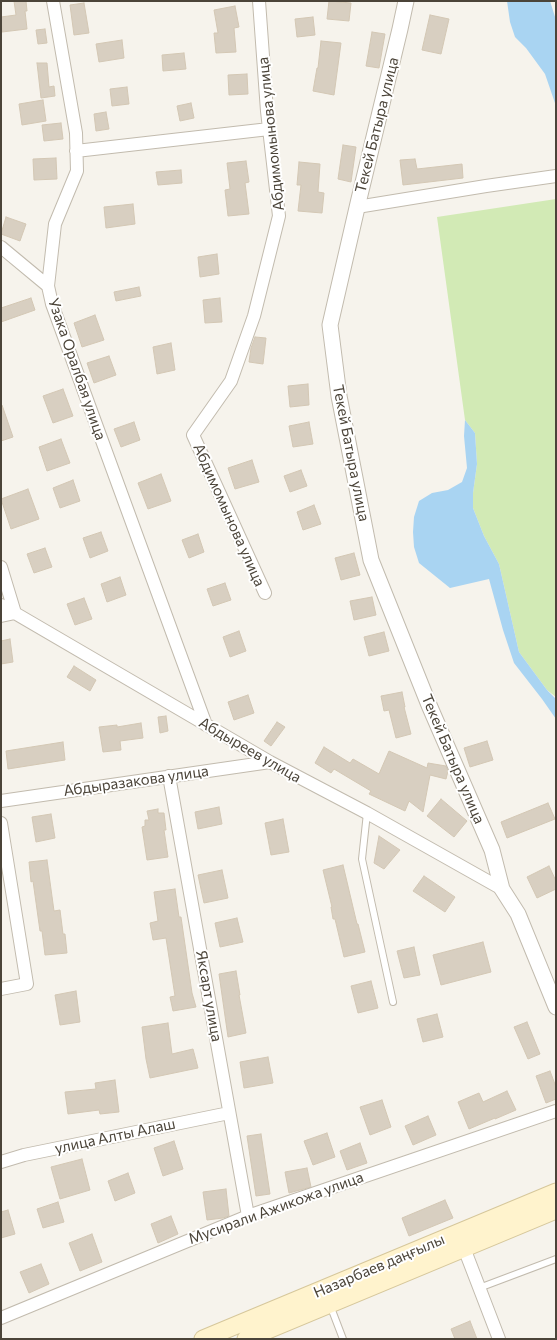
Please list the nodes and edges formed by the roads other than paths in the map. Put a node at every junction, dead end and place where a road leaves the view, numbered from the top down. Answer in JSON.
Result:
{"nodes":[{"id":1,"x":53,"y":1,"type":"edge"},
{"id":2,"x":258,"y":1,"type":"edge"},
{"id":3,"x":406,"y":1,"type":"edge"},
{"id":4,"x":269,"y":130,"type":"junction"},
{"id":5,"x":76,"y":151,"type":"junction"},
{"id":6,"x":556,"y":176,"type":"edge"},
{"id":7,"x":357,"y":208,"type":"junction"},
{"id":8,"x":1,"y":247,"type":"edge"},
{"id":9,"x":48,"y":286,"type":"junction"},
{"id":10,"x":1,"y":567,"type":"edge"},
{"id":11,"x":265,"y":593,"type":"dead end"},
{"id":12,"x":1,"y":605,"type":"edge"},
{"id":13,"x":15,"y":613,"type":"junction"},
{"id":14,"x":1,"y":616,"type":"edge"},
{"id":15,"x":206,"y":725,"type":"junction"},
{"id":16,"x":270,"y":762,"type":"junction"},
{"id":17,"x":169,"y":776,"type":"junction"},
{"id":18,"x":1,"y":801,"type":"edge"},
{"id":19,"x":367,"y":813,"type":"junction"},
{"id":20,"x":1,"y":823,"type":"edge"},
{"id":21,"x":502,"y":889,"type":"junction"},
{"id":22,"x":1,"y":989,"type":"edge"},
{"id":23,"x":393,"y":1002,"type":"dead end"},
{"id":24,"x":556,"y":1007,"type":"edge"},
{"id":25,"x":556,"y":1111,"type":"edge"},
{"id":26,"x":229,"y":1113,"type":"junction"},
{"id":27,"x":1,"y":1162,"type":"edge"},
{"id":28,"x":556,"y":1192,"type":"edge"},
{"id":29,"x":556,"y":1210,"type":"edge"},
{"id":30,"x":248,"y":1216,"type":"junction"},
{"id":31,"x":464,"y":1248,"type":"junction"},
{"id":32,"x":556,"y":1259,"type":"edge"},
{"id":33,"x":479,"y":1289,"type":"junction"},
{"id":34,"x":329,"y":1304,"type":"junction"},
{"id":35,"x":1,"y":1318,"type":"edge"},
{"id":36,"x":203,"y":1339,"type":"edge"},
{"id":37,"x":246,"y":1339,"type":"edge"},
{"id":38,"x":343,"y":1339,"type":"edge"},
{"id":39,"x":499,"y":1339,"type":"edge"}],
"edges":[{"from":1,"to":5,"type":"street","name":"Узака Оралбая улица"},
{"from":2,"to":4,"type":"street","name":"Абдимомынова улица"},
{"from":3,"to":7,"type":"street","name":"Текей Батыра улица"},
{"from":4,"to":5,"type":"street"},
{"from":4,"to":11,"type":"street","name":"Абдимомынова улица"},
{"from":5,"to":9,"type":"street","name":"Узака Оралбая улица"},
{"from":6,"to":7,"type":"street"},
{"from":7,"to":21,"type":"street","name":"Текей Батыра улица"},
{"from":8,"to":9,"type":"street"},
{"from":9,"to":15,"type":"street","name":"Узака Оралбая улица"},
{"from":10,"to":13,"type":"street"},
{"from":12,"to":13,"type":"street","name":"Абдыреев улица"},
{"from":13,"to":14,"type":"street"},
{"from":13,"to":15,"type":"street","name":"Абдыреев улица"},
{"from":15,"to":16,"type":"street","name":"Абдыреев улица"},
{"from":16,"to":17,"type":"street","name":"Абдыразакова улица"},
{"from":16,"to":19,"type":"street","name":"Абдыреев улица"},
{"from":17,"to":18,"type":"street","name":"Абдыразакова улица"},
{"from":17,"to":26,"type":"street","name":"Яксарт улица"},
{"from":19,"to":21,"type":"street","name":"Абдыреев улица"},
{"from":19,"to":23,"type":"lane"},
{"from":20,"to":22,"type":"street"},
{"from":21,"to":24,"type":"street","name":"Текей Батыра улица"},
{"from":25,"to":30,"type":"street","name":"Мусирали Ажикожа улица"},
{"from":26,"to":27,"type":"street","name":"улица Алты Алаш"},
{"from":26,"to":30,"type":"street","name":"Яксарт улица"},
{"from":28,"to":36,"type":"main road","name":"Назарбаев даңғылы"},
{"from":29,"to":31,"type":"main road"},
{"from":30,"to":35,"type":"street","name":"Мусирали Ажикожа улица"},
{"from":31,"to":33,"type":"street"},
{"from":31,"to":34,"type":"main road"},
{"from":32,"to":33,"type":"lane"},
{"from":33,"to":39,"type":"street"},
{"from":34,"to":37,"type":"main road"},
{"from":34,"to":38,"type":"lane"}]}
